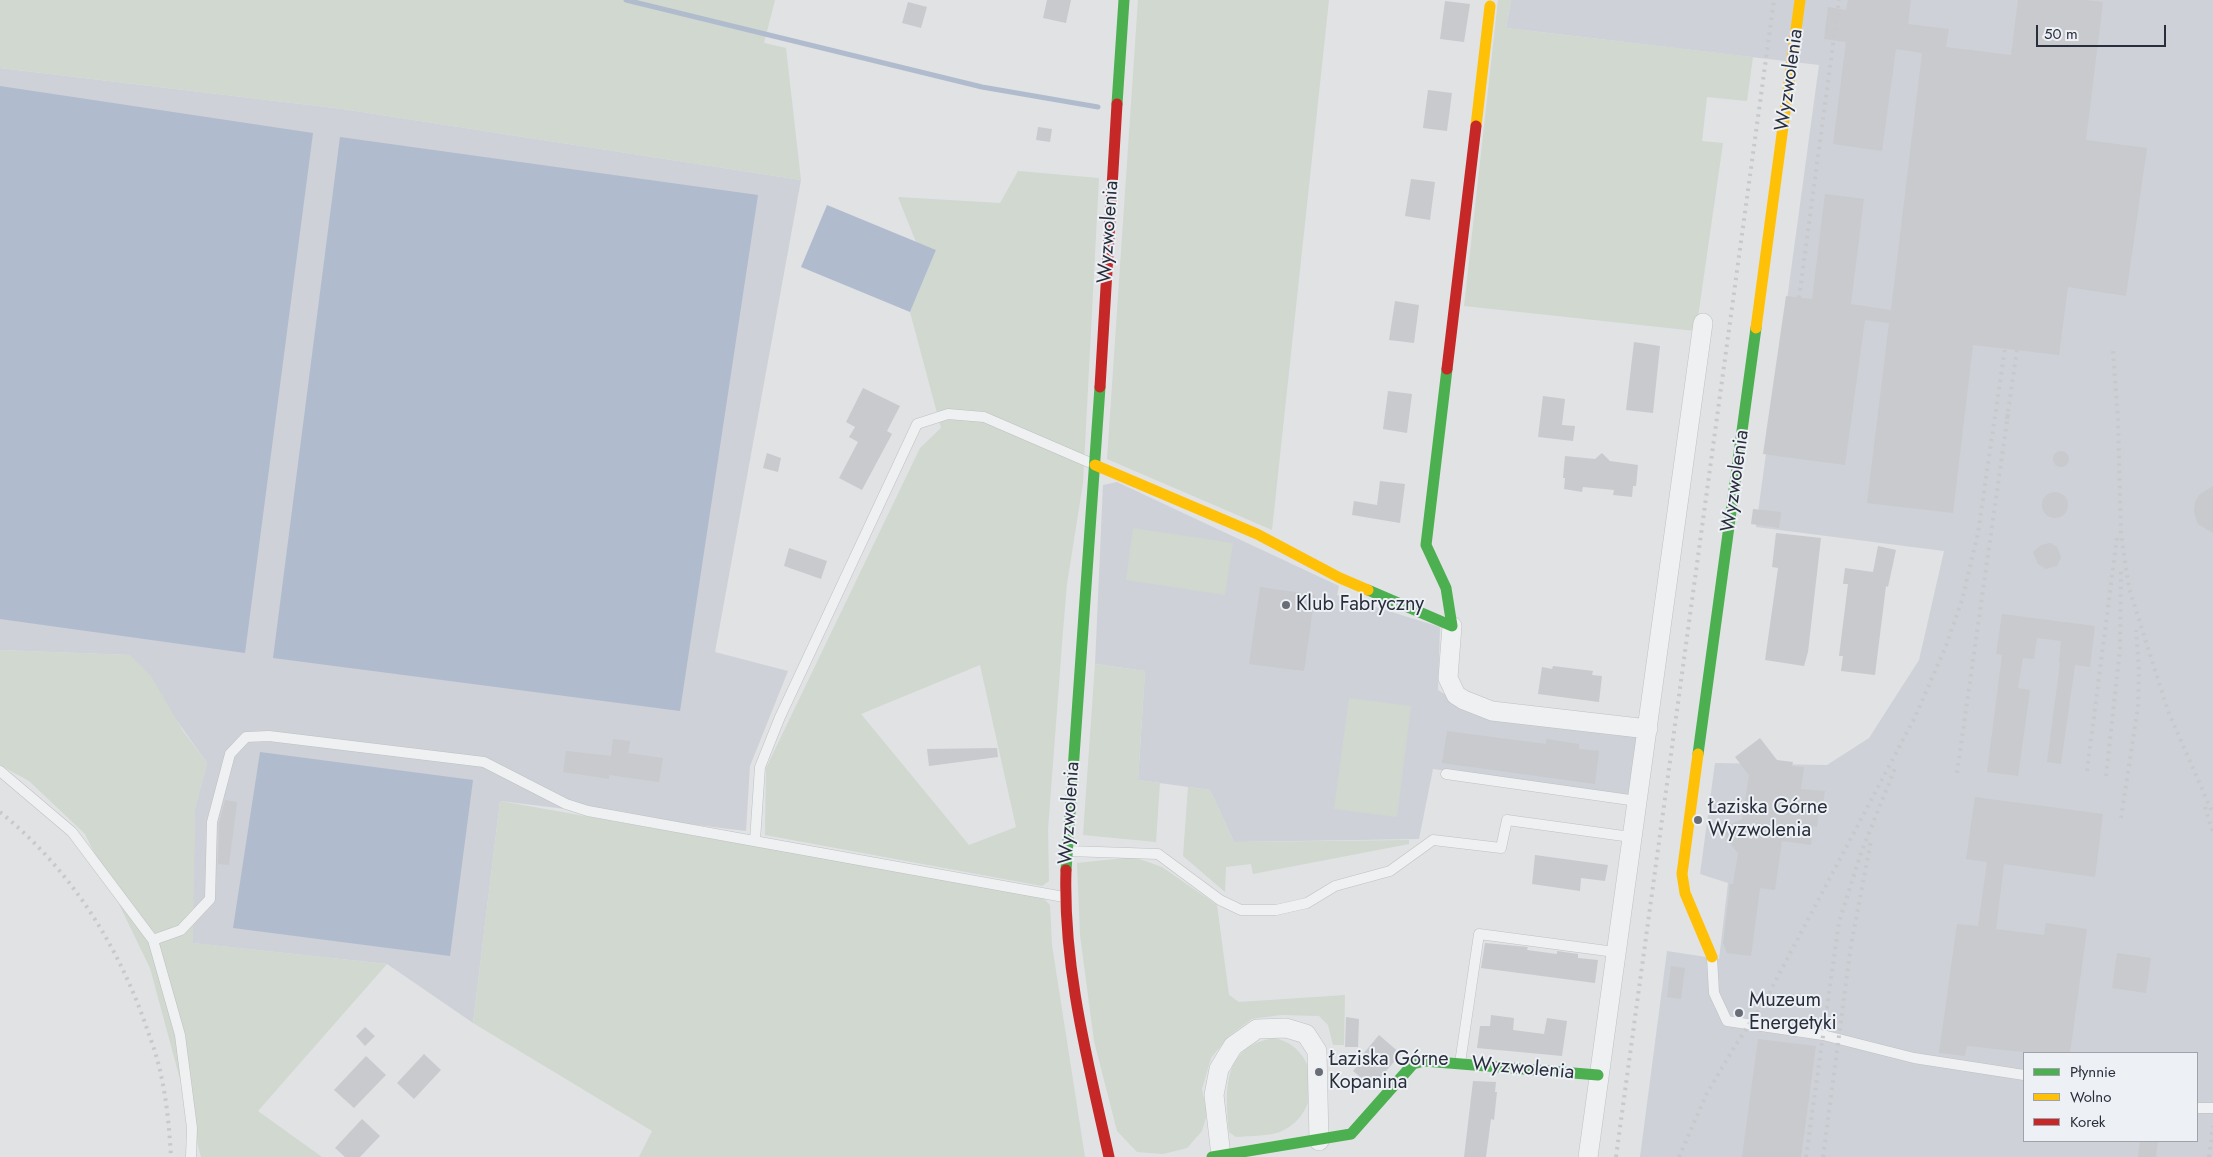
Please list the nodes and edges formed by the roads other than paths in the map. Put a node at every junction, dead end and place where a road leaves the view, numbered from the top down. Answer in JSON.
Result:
{"nodes":[{"id":1,"x":1124,"y":0,"type":"edge"},
{"id":2,"x":1800,"y":0,"type":"edge"},
{"id":3,"x":1490,"y":6,"type":"dead end"},
{"id":4,"x":1703,"y":323,"type":"dead end"},
{"id":5,"x":1094,"y":465,"type":"junction"},
{"id":6,"x":1452,"y":626,"type":"junction"},
{"id":7,"x":1648,"y":729,"type":"junction"},
{"id":8,"x":0,"y":771,"type":"edge"},
{"id":9,"x":1446,"y":774,"type":"dead end"},
{"id":10,"x":1637,"y":801,"type":"junction"},
{"id":11,"x":1631,"y":837,"type":"junction"},
{"id":12,"x":755,"y":840,"type":"junction"},
{"id":13,"x":1067,"y":851,"type":"junction"},
{"id":14,"x":1065,"y":897,"type":"junction"},
{"id":15,"x":153,"y":940,"type":"junction"},
{"id":16,"x":1615,"y":952,"type":"junction"},
{"id":17,"x":1712,"y":957,"type":"joint"},
{"id":18,"x":1460,"y":1064,"type":"junction"},
{"id":19,"x":1598,"y":1075,"type":"junction"},
{"id":20,"x":2023,"y":1075,"type":"edge"},
{"id":21,"x":2198,"y":1108,"type":"edge"},
{"id":22,"x":2213,"y":1108,"type":"edge"},
{"id":23,"x":1319,"y":1141,"type":"junction"},
{"id":24,"x":1216,"y":1156,"type":"edge"},
{"id":25,"x":191,"y":1157,"type":"edge"},
{"id":26,"x":1109,"y":1157,"type":"edge"},
{"id":27,"x":1588,"y":1157,"type":"edge"}],
"edges":[{"from":1,"to":5,"type":"street","name":"Wyzwolenia"},
{"from":2,"to":17,"type":"street","name":"Wyzwolenia"},
{"from":3,"to":6,"type":"street"},
{"from":4,"to":7,"type":"street"},
{"from":5,"to":6,"type":"street"},
{"from":5,"to":12,"type":"lane"},
{"from":5,"to":13,"type":"street","name":"Wyzwolenia"},
{"from":6,"to":7,"type":"street"},
{"from":7,"to":10,"type":"street"},
{"from":8,"to":15,"type":"lane"},
{"from":9,"to":10,"type":"lane"},
{"from":10,"to":11,"type":"street"},
{"from":11,"to":13,"type":"lane"},
{"from":11,"to":16,"type":"street"},
{"from":12,"to":14,"type":"lane"},
{"from":12,"to":15,"type":"lane"},
{"from":13,"to":14,"type":"street","name":"Wyzwolenia"},
{"from":14,"to":26,"type":"street","name":"Wyzwolenia"},
{"from":15,"to":25,"type":"lane"},
{"from":16,"to":18,"type":"lane"},
{"from":16,"to":19,"type":"street"},
{"from":17,"to":20,"type":"lane"},
{"from":18,"to":19,"type":"street","name":"Wyzwolenia"},
{"from":18,"to":23,"type":"street","name":"Wyzwolenia"},
{"from":19,"to":27,"type":"street"},
{"from":21,"to":22,"type":"lane"},
{"from":23,"to":24,"type":"street","name":"Wyzwolenia"},
{"from":23,"to":24,"type":"street"}]}
